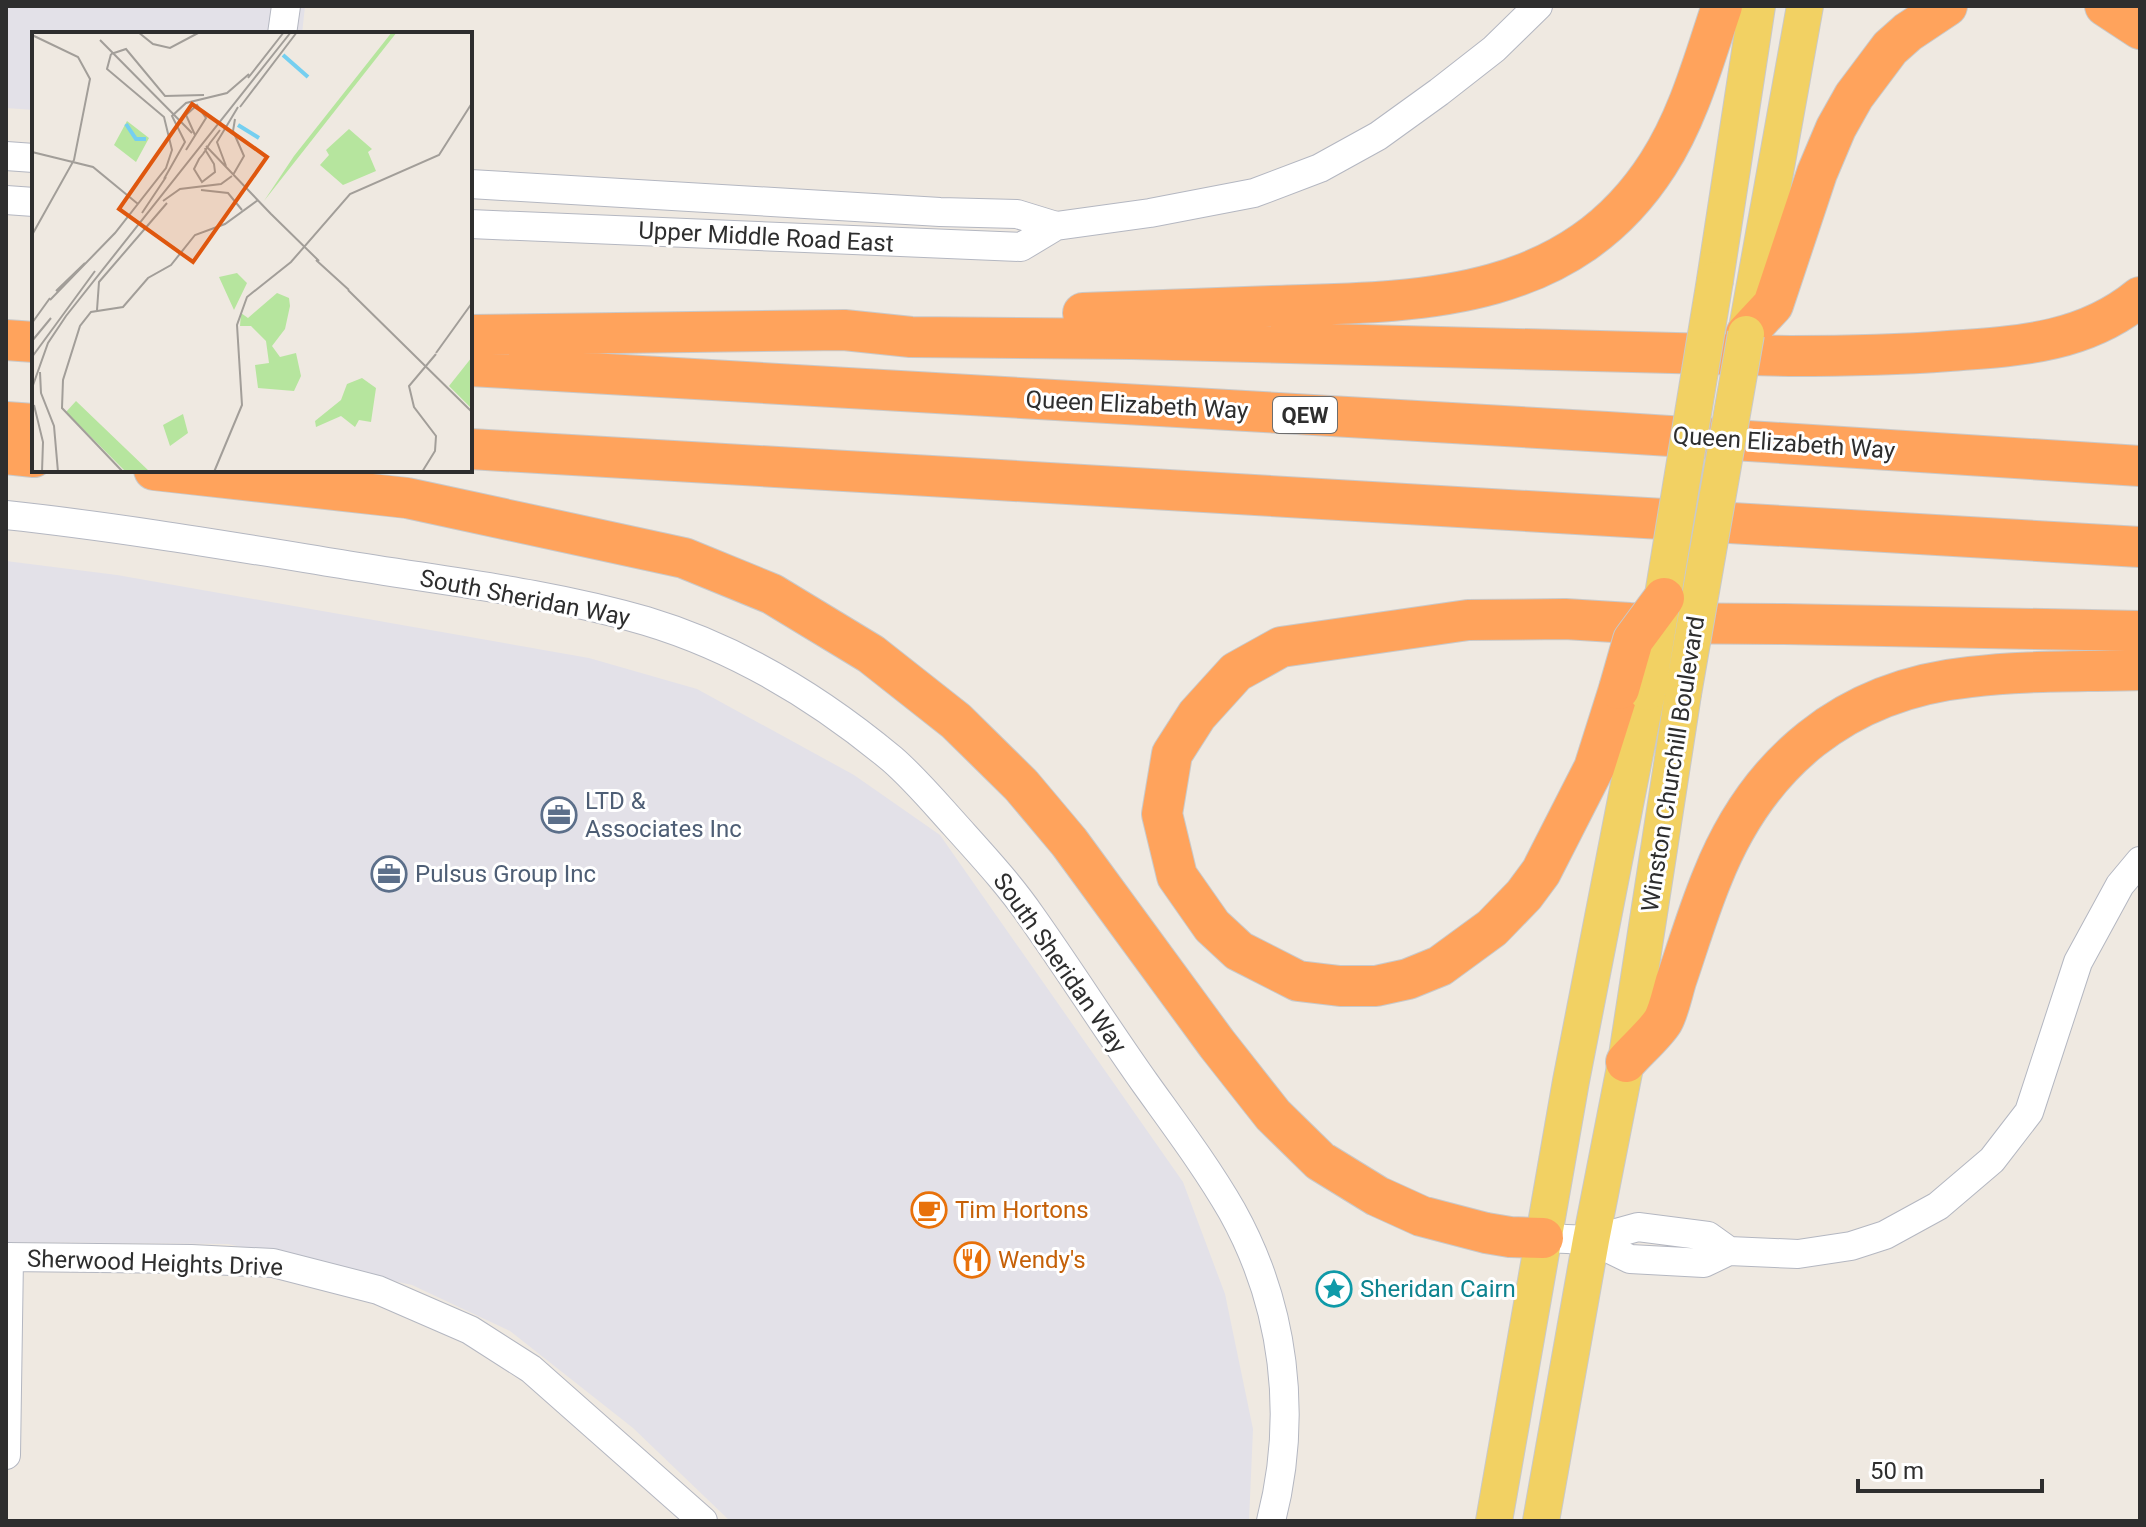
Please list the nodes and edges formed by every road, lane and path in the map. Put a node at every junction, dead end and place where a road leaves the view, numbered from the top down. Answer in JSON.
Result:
{"nodes":[{"id":1,"x":286,"y":6,"type":"edge"},
{"id":2,"x":1538,"y":6,"type":"edge"},
{"id":3,"x":1722,"y":6,"type":"edge"},
{"id":4,"x":1757,"y":6,"type":"edge"},
{"id":5,"x":1805,"y":6,"type":"edge"},
{"id":6,"x":1947,"y":6,"type":"edge"},
{"id":7,"x":2105,"y":6,"type":"edge"},
{"id":8,"x":2140,"y":29,"type":"edge"},
{"id":9,"x":282,"y":32,"type":"edge"},
{"id":10,"x":6,"y":156,"type":"edge"},
{"id":11,"x":32,"y":158,"type":"edge"},
{"id":12,"x":472,"y":184,"type":"edge"},
{"id":13,"x":6,"y":200,"type":"edge"},
{"id":14,"x":32,"y":202,"type":"edge"},
{"id":15,"x":472,"y":224,"type":"edge"},
{"id":16,"x":1056,"y":226,"type":"junction"},
{"id":17,"x":1767,"y":282,"type":"junction"},
{"id":18,"x":2140,"y":297,"type":"edge"},
{"id":19,"x":844,"y":330,"type":"junction"},
{"id":20,"x":1746,"y":334,"type":"joint"},
{"id":21,"x":472,"y":335,"type":"edge"},
{"id":22,"x":6,"y":340,"type":"edge"},
{"id":23,"x":32,"y":342,"type":"edge"},
{"id":24,"x":472,"y":366,"type":"edge"},
{"id":25,"x":6,"y":422,"type":"edge"},
{"id":26,"x":32,"y":424,"type":"edge"},
{"id":27,"x":472,"y":449,"type":"edge"},
{"id":28,"x":6,"y":454,"type":"edge"},
{"id":29,"x":32,"y":457,"type":"edge"},
{"id":30,"x":2140,"y":466,"type":"edge"},
{"id":31,"x":172,"y":472,"type":"edge"},
{"id":32,"x":6,"y":515,"type":"edge"},
{"id":33,"x":2140,"y":547,"type":"edge"},
{"id":34,"x":1664,"y":598,"type":"joint"},
{"id":35,"x":2140,"y":631,"type":"edge"},
{"id":36,"x":2140,"y":670,"type":"edge"},
{"id":37,"x":1633,"y":691,"type":"junction"},
{"id":38,"x":2140,"y":861,"type":"edge"},
{"id":39,"x":1626,"y":1062,"type":"junction"},
{"id":40,"x":1543,"y":1238,"type":"junction"},
{"id":41,"x":1591,"y":1240,"type":"junction"},
{"id":42,"x":8,"y":1257,"type":"edge"},
{"id":43,"x":6,"y":1455,"type":"edge"},
{"id":44,"x":703,"y":1521,"type":"edge"},
{"id":45,"x":1271,"y":1521,"type":"edge"},
{"id":46,"x":1494,"y":1521,"type":"edge"},
{"id":47,"x":1541,"y":1521,"type":"edge"}],
"edges":[{"from":1,"to":9,"type":"street"},
{"from":2,"to":16,"type":"street","name":"Upper Middle Road East"},
{"from":3,"to":19,"type":"highway"},
{"from":4,"to":34,"type":"main road","name":"Winston Churchill Boulevard","bridge":true},
{"from":5,"to":17,"type":"main road"},
{"from":6,"to":17,"type":"highway"},
{"from":7,"to":8,"type":"highway"},
{"from":10,"to":11,"type":"street"},
{"from":12,"to":16,"type":"street","name":"Upper Middle Road East"},
{"from":13,"to":14,"type":"street"},
{"from":15,"to":16,"type":"street","name":"Upper Middle Road East"},
{"from":17,"to":20,"type":"highway"},
{"from":18,"to":19,"type":"highway"},
{"from":19,"to":21,"type":"highway"},
{"from":20,"to":39,"type":"main road","name":"Winston Churchill Boulevard","bridge":true},
{"from":22,"to":23,"type":"highway"},
{"from":24,"to":30,"type":"highway","name":"Queen Elizabeth Way","number":"QEW"},
{"from":25,"to":26,"type":"highway"},
{"from":27,"to":33,"type":"highway"},
{"from":28,"to":29,"type":"highway"},
{"from":31,"to":40,"type":"highway"},
{"from":32,"to":45,"type":"street","name":"South Sheridan Way"},
{"from":34,"to":37,"type":"highway","bridge":true},
{"from":35,"to":37,"type":"highway"},
{"from":36,"to":39,"type":"highway"},
{"from":37,"to":40,"type":"main road","name":"Winston Churchill Boulevard"},
{"from":38,"to":41,"type":"street"},
{"from":39,"to":41,"type":"main road","name":"Winston Churchill Boulevard"},
{"from":40,"to":41,"type":"street"},
{"from":40,"to":46,"type":"main road","name":"Winston Churchill Boulevard"},
{"from":41,"to":47,"type":"main road","name":"Winston Churchill Boulevard"},
{"from":42,"to":43,"type":"street"},
{"from":42,"to":44,"type":"street","name":"Sherwood Heights Drive"}]}
